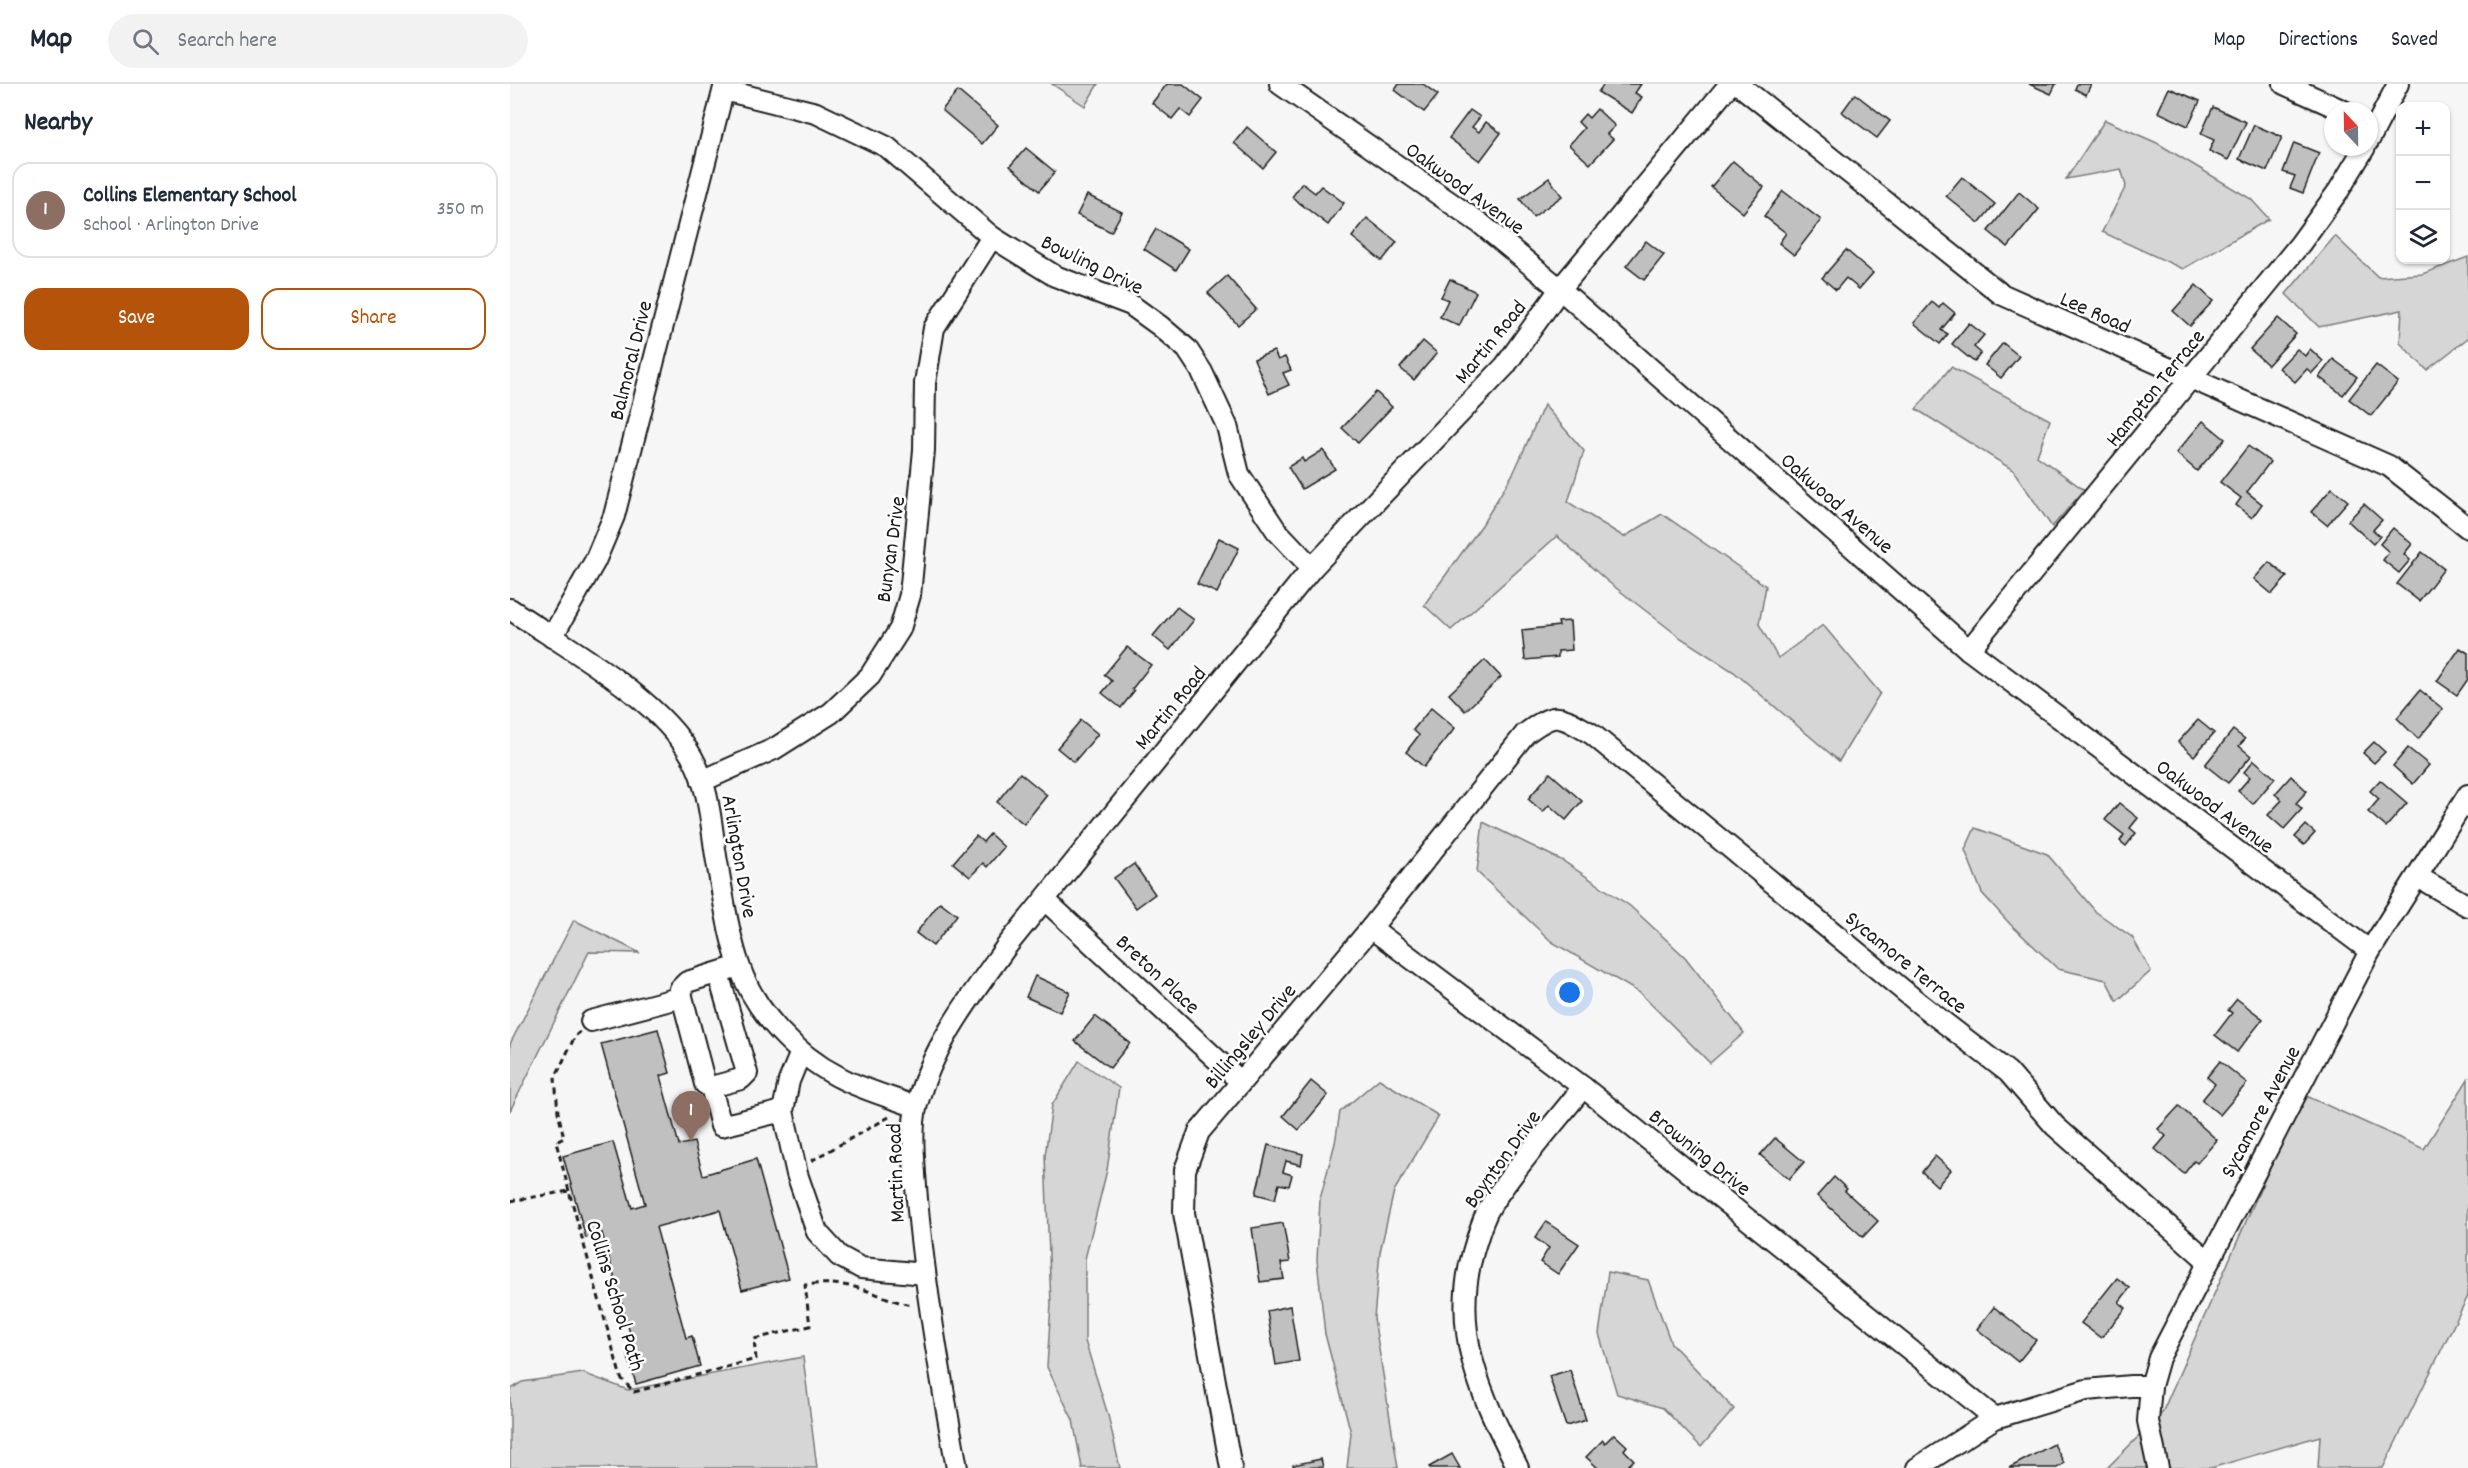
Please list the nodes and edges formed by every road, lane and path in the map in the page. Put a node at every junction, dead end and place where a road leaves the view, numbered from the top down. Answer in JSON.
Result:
{"nodes":[{"id":1,"x":1280,"y":84,"type":"edge"},
{"id":2,"x":1730,"y":84,"type":"edge"},
{"id":3,"x":1738,"y":84,"type":"edge"},
{"id":4,"x":2284,"y":84,"type":"edge"},
{"id":5,"x":2398,"y":84,"type":"edge"},
{"id":6,"x":724,"y":87,"type":"edge"},
{"id":7,"x":2324,"y":102,"type":"edge"},
{"id":8,"x":2378,"y":119,"type":"edge"},
{"id":9,"x":2360,"y":156,"type":"edge"},
{"id":10,"x":992,"y":237,"type":"junction"},
{"id":11,"x":1560,"y":289,"type":"junction"},
{"id":12,"x":2192,"y":380,"type":"junction"},
{"id":13,"x":2468,"y":528,"type":"edge"},
{"id":14,"x":1312,"y":568,"type":"junction"},
{"id":15,"x":510,"y":609,"type":"edge"},
{"id":16,"x":552,"y":638,"type":"junction"},
{"id":17,"x":1969,"y":650,"type":"junction"},
{"id":18,"x":1560,"y":717,"type":"joint"},
{"id":19,"x":702,"y":781,"type":"junction"},
{"id":20,"x":2468,"y":795,"type":"edge"},
{"id":21,"x":2418,"y":877,"type":"junction"},
{"id":22,"x":1045,"y":900,"type":"junction"},
{"id":23,"x":2468,"y":906,"type":"edge"},
{"id":24,"x":1371,"y":928,"type":"junction"},
{"id":25,"x":2370,"y":951,"type":"junction"},
{"id":26,"x":739,"y":966,"type":"junction"},
{"id":27,"x":717,"y":973,"type":"junction"},
{"id":28,"x":682,"y":997,"type":"junction"},
{"id":29,"x":591,"y":1021,"type":"joint"},
{"id":30,"x":801,"y":1052,"type":"junction"},
{"id":31,"x":1240,"y":1082,"type":"junction"},
{"id":32,"x":711,"y":1087,"type":"junction"},
{"id":33,"x":1583,"y":1087,"type":"junction"},
{"id":34,"x":916,"y":1107,"type":"junction"},
{"id":35,"x":783,"y":1111,"type":"junction"},
{"id":36,"x":796,"y":1170,"type":"junction"},
{"id":37,"x":569,"y":1191,"type":"junction"},
{"id":38,"x":510,"y":1201,"type":"edge"},
{"id":39,"x":2208,"y":1261,"type":"junction"},
{"id":40,"x":925,"y":1274,"type":"junction"},
{"id":41,"x":930,"y":1303,"type":"junction"},
{"id":42,"x":2151,"y":1386,"type":"junction"},
{"id":43,"x":1995,"y":1418,"type":"junction"},
{"id":44,"x":957,"y":1468,"type":"edge"},
{"id":45,"x":1231,"y":1468,"type":"edge"},
{"id":46,"x":1518,"y":1468,"type":"edge"},
{"id":47,"x":1917,"y":1468,"type":"edge"},
{"id":48,"x":2158,"y":1468,"type":"edge"}],
"edges":[{"from":1,"to":11,"type":"street","name":"Oakwood Avenue"},
{"from":2,"to":11,"type":"street","name":"Martin Road"},
{"from":3,"to":12,"type":"street","name":"Lee Road"},
{"from":4,"to":7,"type":"street"},
{"from":5,"to":8,"type":"street"},
{"from":6,"to":10,"type":"street","name":"Bowling Drive"},
{"from":6,"to":16,"type":"street","name":"Balmoral Drive"},
{"from":9,"to":12,"type":"street","name":"Hampton Terrace"},
{"from":10,"to":14,"type":"street","name":"Bowling Drive"},
{"from":10,"to":19,"type":"street","name":"Bunyan Drive"},
{"from":11,"to":14,"type":"street","name":"Martin Road"},
{"from":11,"to":17,"type":"street","name":"Oakwood Avenue"},
{"from":12,"to":13,"type":"street","name":"Lee Road"},
{"from":12,"to":17,"type":"street","name":"Hampton Terrace"},
{"from":14,"to":22,"type":"street","name":"Martin Road"},
{"from":15,"to":16,"type":"street","name":"Arlington Drive"},
{"from":16,"to":19,"type":"street","name":"Arlington Drive"},
{"from":17,"to":25,"type":"street","name":"Oakwood Avenue"},
{"from":18,"to":24,"type":"street","name":"Billingsley Drive"},
{"from":18,"to":39,"type":"street","name":"Sycamore Terrace"},
{"from":19,"to":26,"type":"street","name":"Arlington Drive"},
{"from":20,"to":21,"type":"street","name":"Sycamore Avenue"},
{"from":21,"to":23,"type":"street"},
{"from":21,"to":25,"type":"street","name":"Sycamore Avenue"},
{"from":22,"to":31,"type":"street","name":"Breton Place"},
{"from":22,"to":34,"type":"street","name":"Martin Road"},
{"from":24,"to":31,"type":"street","name":"Billingsley Drive"},
{"from":24,"to":33,"type":"street","name":"Browning Drive"},
{"from":25,"to":39,"type":"street","name":"Sycamore Avenue"},
{"from":26,"to":27,"type":"street"},
{"from":26,"to":30,"type":"street","name":"Arlington Drive"},
{"from":27,"to":28,"type":"street"},
{"from":27,"to":32,"type":"street"},
{"from":28,"to":29,"type":"street"},
{"from":28,"to":32,"type":"street"},
{"from":29,"to":37,"type":"path","name":"Collins School Path"},
{"from":30,"to":34,"type":"street","name":"Arlington Drive"},
{"from":30,"to":35,"type":"street"},
{"from":31,"to":45,"type":"street","name":"Billingsley Drive"},
{"from":32,"to":35,"type":"street"},
{"from":33,"to":43,"type":"street","name":"Browning Drive"},
{"from":33,"to":46,"type":"street","name":"Boynton Drive"},
{"from":34,"to":36,"type":"path"},
{"from":34,"to":40,"type":"street","name":"Martin Road"},
{"from":35,"to":36,"type":"street"},
{"from":36,"to":40,"type":"street"},
{"from":37,"to":38,"type":"path"},
{"from":37,"to":41,"type":"path","name":"Collins School Path"},
{"from":39,"to":42,"type":"street","name":"Sycamore Avenue"},
{"from":40,"to":41,"type":"street","name":"Martin Road"},
{"from":41,"to":44,"type":"street","name":"Martin Road"},
{"from":42,"to":43,"type":"street"},
{"from":42,"to":48,"type":"street","name":"Sycamore Avenue"},
{"from":43,"to":47,"type":"street"}]}
